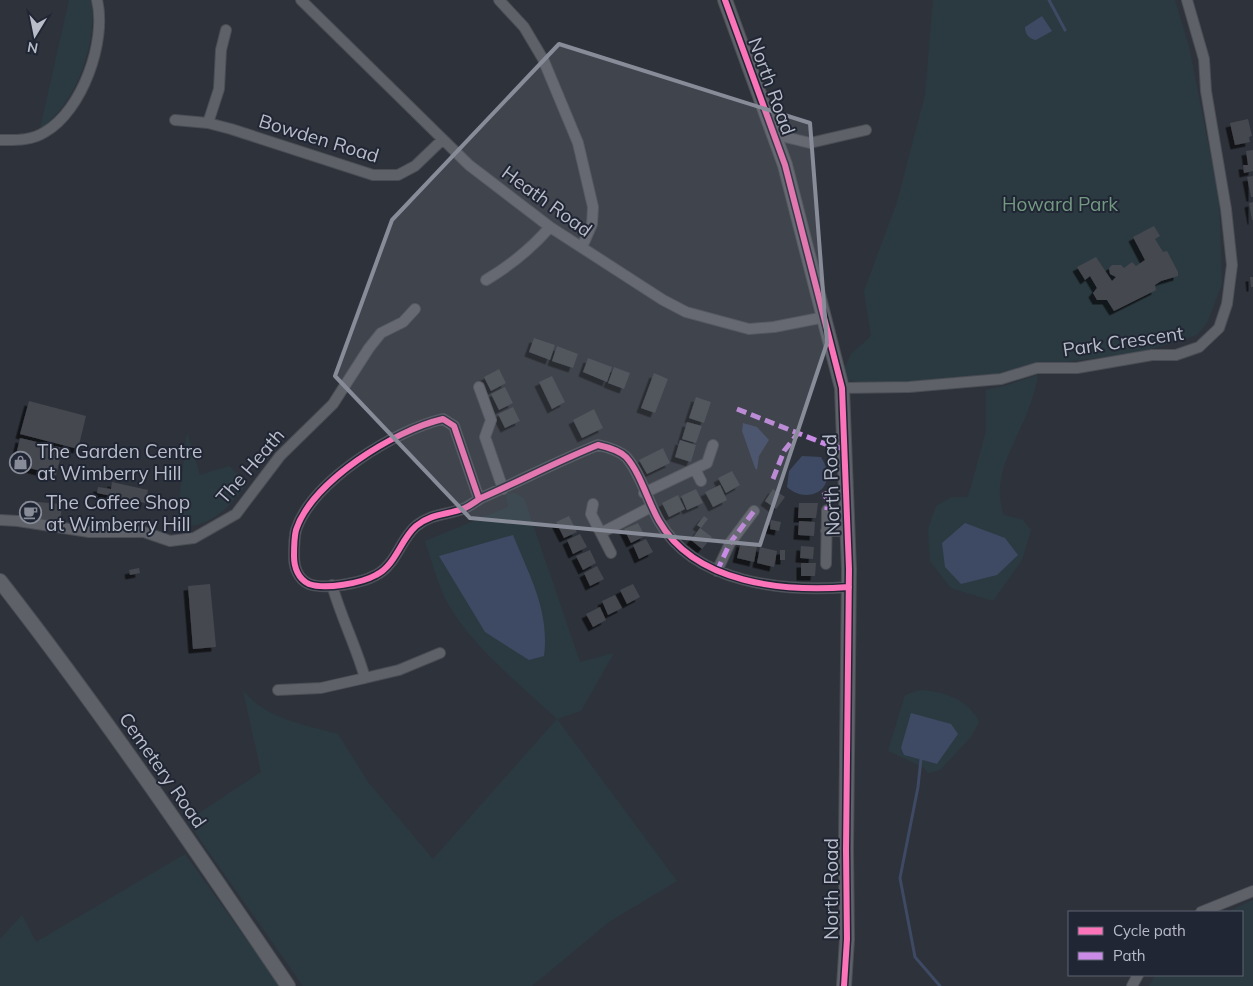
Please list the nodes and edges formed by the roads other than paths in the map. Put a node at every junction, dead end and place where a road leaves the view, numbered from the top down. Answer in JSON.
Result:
{"nodes":[{"id":1,"x":97,"y":0,"type":"edge"},
{"id":2,"x":301,"y":0,"type":"edge"},
{"id":3,"x":499,"y":0,"type":"edge"},
{"id":4,"x":726,"y":0,"type":"edge"},
{"id":5,"x":1186,"y":0,"type":"edge"},
{"id":6,"x":226,"y":30,"type":"dead end"},
{"id":7,"x":174,"y":120,"type":"dead end"},
{"id":8,"x":208,"y":123,"type":"junction"},
{"id":9,"x":866,"y":130,"type":"dead end"},
{"id":10,"x":774,"y":134,"type":"junction"},
{"id":11,"x":0,"y":140,"type":"edge"},
{"id":12,"x":442,"y":140,"type":"junction"},
{"id":13,"x":550,"y":227,"type":"junction"},
{"id":14,"x":582,"y":247,"type":"junction"},
{"id":15,"x":486,"y":280,"type":"dead end"},
{"id":16,"x":415,"y":309,"type":"dead end"},
{"id":17,"x":824,"y":316,"type":"junction"},
{"id":18,"x":479,"y":387,"type":"dead end"},
{"id":19,"x":842,"y":388,"type":"junction"},
{"id":20,"x":713,"y":445,"type":"dead end"},
{"id":21,"x":695,"y":468,"type":"junction"},
{"id":22,"x":701,"y":482,"type":"dead end"},
{"id":23,"x":503,"y":489,"type":"junction"},
{"id":24,"x":644,"y":493,"type":"junction"},
{"id":25,"x":479,"y":499,"type":"junction"},
{"id":26,"x":593,"y":504,"type":"dead end"},
{"id":27,"x":651,"y":507,"type":"junction"},
{"id":28,"x":754,"y":510,"type":"dead end"},
{"id":29,"x":826,"y":510,"type":"dead end"},
{"id":30,"x":0,"y":520,"type":"edge"},
{"id":31,"x":826,"y":531,"type":"junction"},
{"id":32,"x":848,"y":531,"type":"junction"},
{"id":33,"x":601,"y":532,"type":"junction"},
{"id":34,"x":611,"y":554,"type":"dead end"},
{"id":35,"x":826,"y":564,"type":"dead end"},
{"id":36,"x":717,"y":571,"type":"junction"},
{"id":37,"x":0,"y":581,"type":"edge"},
{"id":38,"x":332,"y":585,"type":"junction"},
{"id":39,"x":849,"y":587,"type":"junction"},
{"id":40,"x":440,"y":653,"type":"dead end"},
{"id":41,"x":365,"y":678,"type":"junction"},
{"id":42,"x":278,"y":690,"type":"dead end"},
{"id":43,"x":1253,"y":891,"type":"edge"},
{"id":44,"x":1203,"y":911,"type":"edge"},
{"id":45,"x":288,"y":986,"type":"edge"},
{"id":46,"x":844,"y":986,"type":"edge"}],
"edges":[{"from":1,"to":11,"type":"street"},
{"from":2,"to":12,"type":"street","name":"Heath Road"},
{"from":3,"to":14,"type":"street"},
{"from":4,"to":10,"type":"street","name":"North Road"},
{"from":5,"to":19,"type":"street","name":"Park Crescent"},
{"from":6,"to":8,"type":"street"},
{"from":7,"to":8,"type":"street","name":"Bowden Road"},
{"from":8,"to":12,"type":"street","name":"Bowden Road"},
{"from":9,"to":10,"type":"street"},
{"from":10,"to":17,"type":"street","name":"North Road"},
{"from":12,"to":13,"type":"street","name":"Heath Road"},
{"from":13,"to":14,"type":"street","name":"Heath Road"},
{"from":13,"to":15,"type":"street"},
{"from":14,"to":17,"type":"street","name":"Heath Road"},
{"from":16,"to":30,"type":"street","name":"The Heath"},
{"from":17,"to":19,"type":"street","name":"North Road"},
{"from":18,"to":23,"type":"street"},
{"from":19,"to":32,"type":"street","name":"North Road"},
{"from":20,"to":21,"type":"street"},
{"from":21,"to":22,"type":"street"},
{"from":21,"to":24,"type":"street"},
{"from":23,"to":24,"type":"street"},
{"from":23,"to":25,"type":"street"},
{"from":24,"to":27,"type":"street"},
{"from":25,"to":38,"type":"street"},
{"from":25,"to":38,"type":"street"},
{"from":26,"to":33,"type":"street"},
{"from":27,"to":33,"type":"street"},
{"from":27,"to":36,"type":"street"},
{"from":28,"to":36,"type":"street"},
{"from":29,"to":31,"type":"street"},
{"from":31,"to":32,"type":"street"},
{"from":31,"to":35,"type":"street"},
{"from":32,"to":39,"type":"street","name":"North Road"},
{"from":33,"to":34,"type":"street"},
{"from":36,"to":39,"type":"street"},
{"from":37,"to":45,"type":"street","name":"Cemetery Road"},
{"from":38,"to":41,"type":"street"},
{"from":39,"to":46,"type":"street","name":"North Road"},
{"from":40,"to":41,"type":"street"},
{"from":41,"to":42,"type":"street"},
{"from":43,"to":44,"type":"street"}]}
